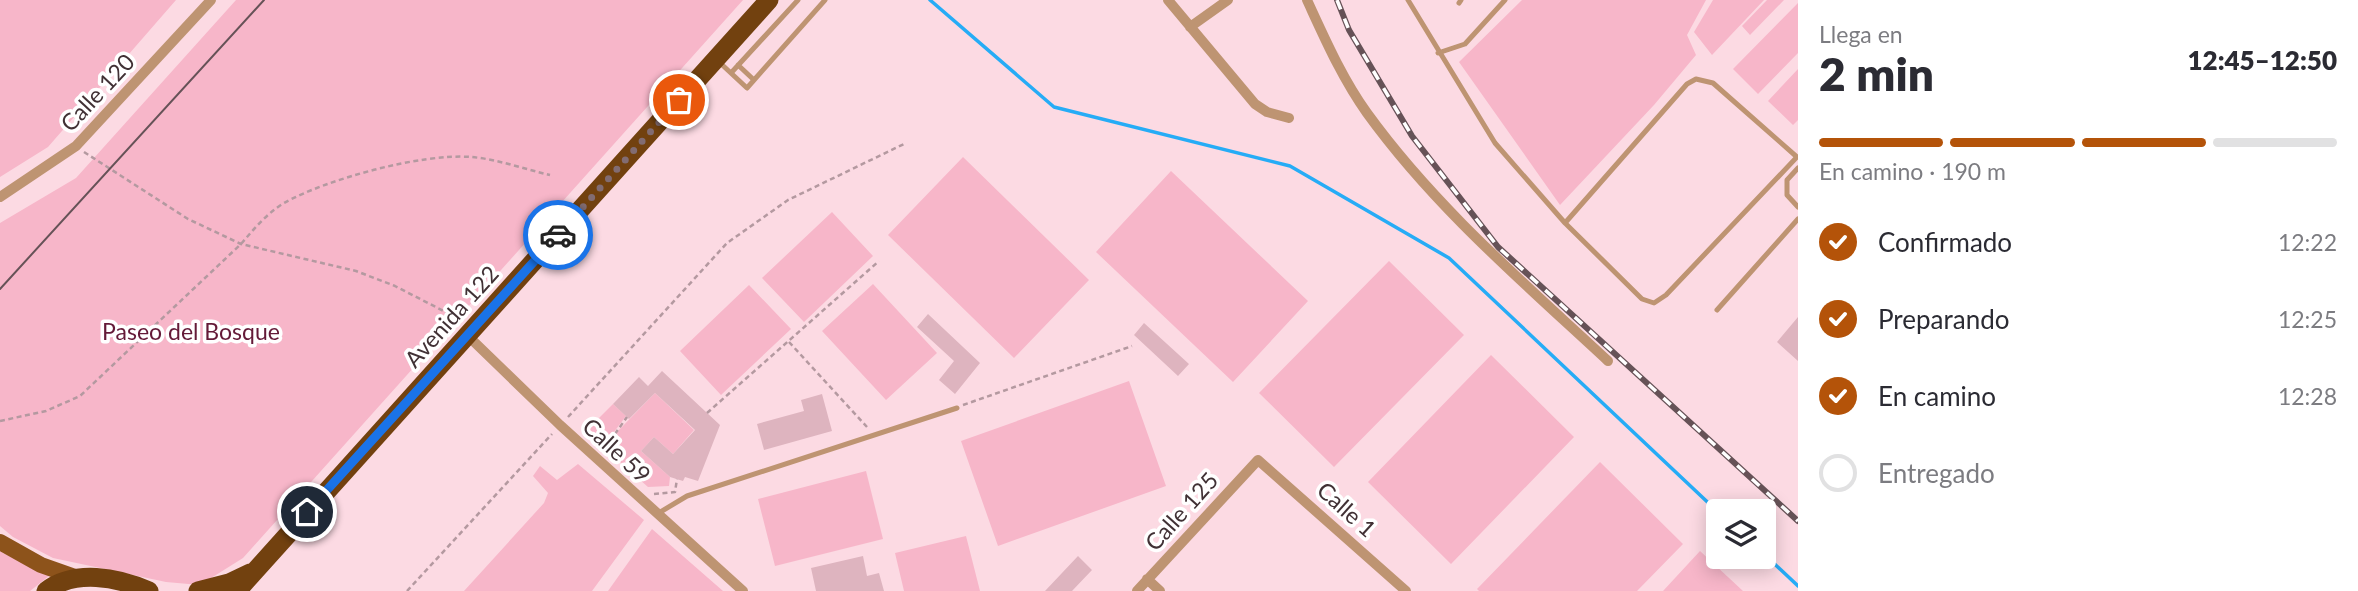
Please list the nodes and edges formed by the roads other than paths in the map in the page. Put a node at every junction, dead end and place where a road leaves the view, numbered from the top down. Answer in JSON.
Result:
{"nodes":[{"id":1,"x":211,"y":0,"type":"edge"},
{"id":2,"x":769,"y":0,"type":"edge"},
{"id":3,"x":797,"y":0,"type":"edge"},
{"id":4,"x":825,"y":0,"type":"edge"},
{"id":5,"x":1168,"y":0,"type":"edge"},
{"id":6,"x":1228,"y":0,"type":"edge"},
{"id":7,"x":1307,"y":0,"type":"edge"},
{"id":8,"x":1408,"y":0,"type":"edge"},
{"id":9,"x":1505,"y":0,"type":"edge"},
{"id":10,"x":1190,"y":27,"type":"junction"},
{"id":11,"x":1438,"y":53,"type":"junction"},
{"id":12,"x":716,"y":59,"type":"junction"},
{"id":13,"x":738,"y":65,"type":"junction"},
{"id":14,"x":731,"y":73,"type":"junction"},
{"id":15,"x":754,"y":80,"type":"junction"},
{"id":16,"x":1289,"y":118,"type":"dead end"},
{"id":17,"x":1797,"y":157,"type":"edge"},
{"id":18,"x":1798,"y":168,"type":"edge"},
{"id":19,"x":0,"y":197,"type":"edge"},
{"id":20,"x":1798,"y":206,"type":"edge"},
{"id":21,"x":1798,"y":219,"type":"edge"},
{"id":22,"x":1566,"y":223,"type":"junction"},
{"id":23,"x":1717,"y":310,"type":"dead end"},
{"id":24,"x":471,"y":331,"type":"junction"},
{"id":25,"x":1608,"y":361,"type":"dead end"},
{"id":26,"x":957,"y":408,"type":"road end"},
{"id":27,"x":1258,"y":460,"type":"joint"},
{"id":28,"x":657,"y":514,"type":"junction"},
{"id":29,"x":0,"y":542,"type":"edge"},
{"id":30,"x":75,"y":577,"type":"junction"},
{"id":31,"x":1147,"y":579,"type":"junction"},
{"id":32,"x":1395,"y":581,"type":"junction"},
{"id":33,"x":248,"y":583,"type":"edge"},
{"id":34,"x":46,"y":591,"type":"edge"},
{"id":35,"x":152,"y":591,"type":"edge"},
{"id":36,"x":198,"y":591,"type":"edge"},
{"id":37,"x":743,"y":591,"type":"edge"},
{"id":38,"x":1137,"y":591,"type":"edge"},
{"id":39,"x":1160,"y":591,"type":"edge"},
{"id":40,"x":1386,"y":591,"type":"edge"},
{"id":41,"x":1406,"y":591,"type":"edge"}],
"edges":[{"from":1,"to":19,"type":"street","name":"Calle 120"},
{"from":2,"to":12,"type":"highway","name":"Avenida 122"},
{"from":3,"to":13,"type":"lane"},
{"from":4,"to":15,"type":"lane"},
{"from":5,"to":10,"type":"street"},
{"from":6,"to":10,"type":"street"},
{"from":7,"to":25,"type":"street"},
{"from":8,"to":11,"type":"lane"},
{"from":9,"to":11,"type":"lane"},
{"from":10,"to":16,"type":"street"},
{"from":11,"to":22,"type":"lane"},
{"from":12,"to":14,"type":"lane"},
{"from":12,"to":24,"type":"highway","name":"Avenida 122"},
{"from":13,"to":14,"type":"lane"},
{"from":13,"to":15,"type":"lane"},
{"from":14,"to":15,"type":"lane"},
{"from":17,"to":22,"type":"lane"},
{"from":17,"to":22,"type":"lane"},
{"from":18,"to":20,"type":"lane"},
{"from":21,"to":23,"type":"lane"},
{"from":24,"to":28,"type":"street","name":"Calle 59"},
{"from":24,"to":33,"type":"highway","name":"Avenida 122"},
{"from":26,"to":28,"type":"lane"},
{"from":27,"to":31,"type":"street","name":"Calle 125"},
{"from":27,"to":32,"type":"street","name":"Calle 1"},
{"from":28,"to":37,"type":"street","name":"Calle 59"},
{"from":29,"to":30,"type":"main road"},
{"from":30,"to":34,"type":"highway"},
{"from":30,"to":35,"type":"highway"},
{"from":31,"to":38,"type":"street","name":"Calle 125"},
{"from":31,"to":39,"type":"street"},
{"from":32,"to":40,"type":"street"},
{"from":32,"to":41,"type":"street","name":"Calle 1"},
{"from":33,"to":36,"type":"highway","name":"Avenida 122"}]}
